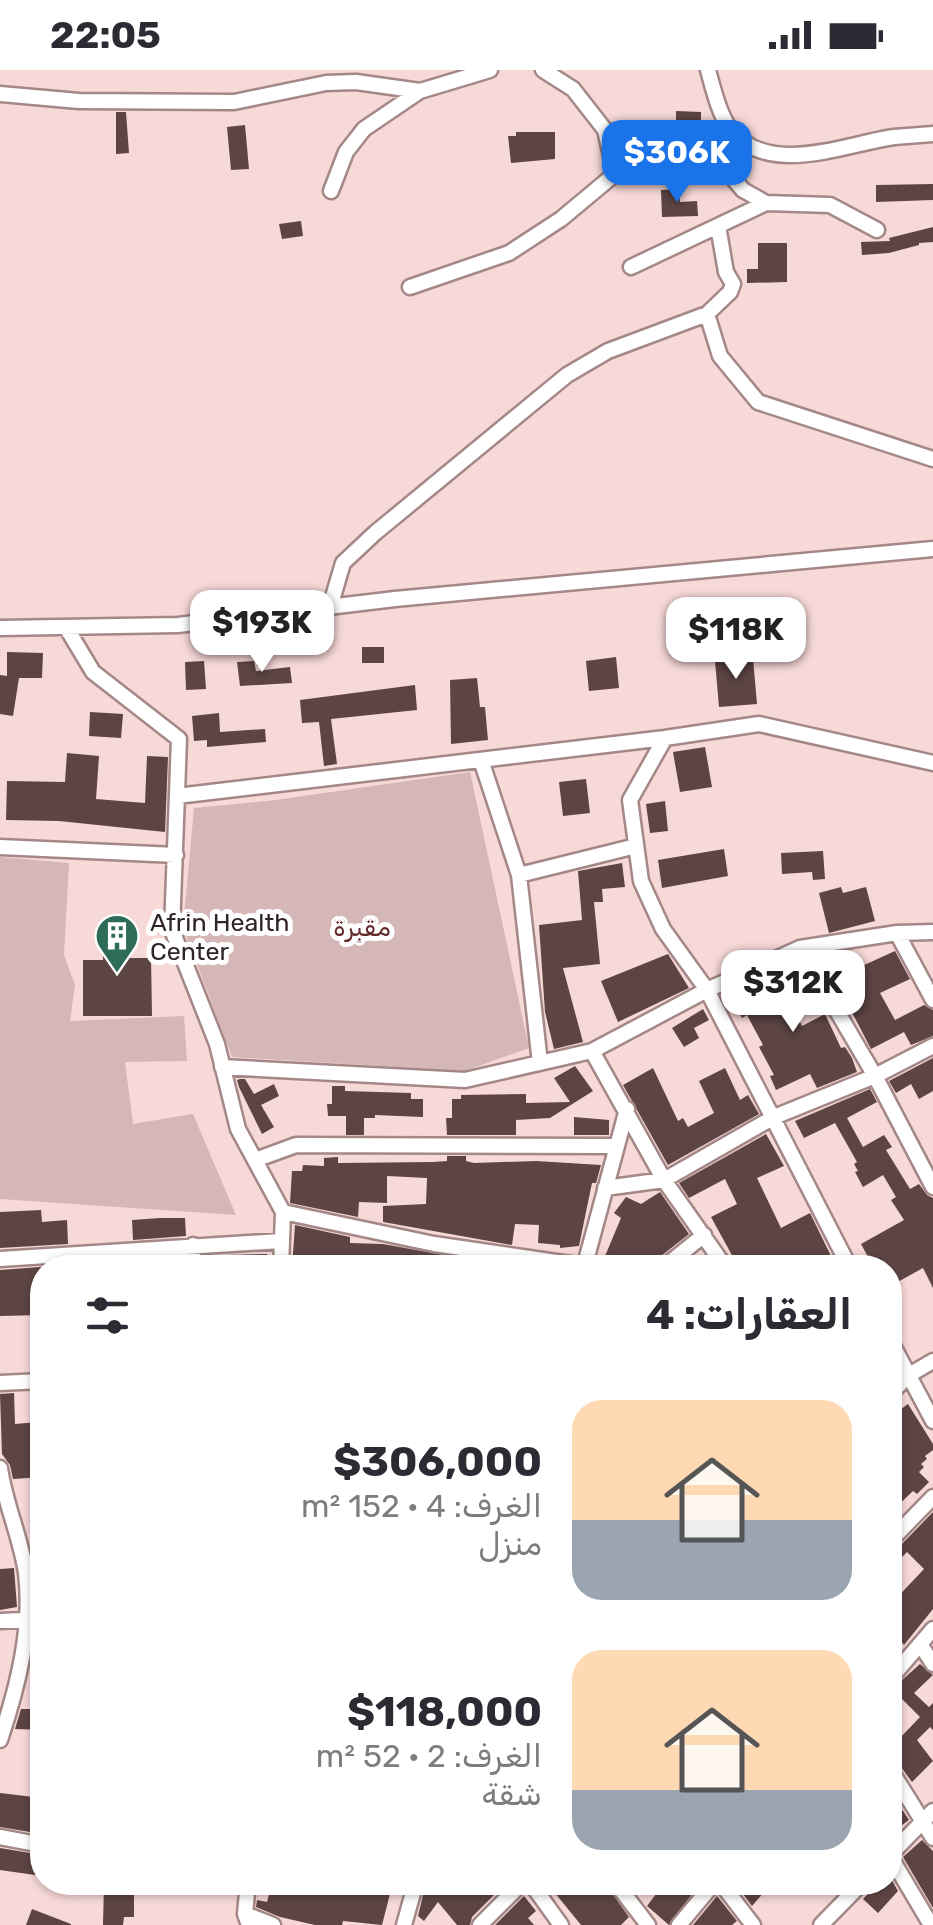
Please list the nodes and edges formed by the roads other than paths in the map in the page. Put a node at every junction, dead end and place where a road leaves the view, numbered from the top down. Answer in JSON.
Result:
{"nodes":[{"id":1,"x":490,"y":70,"type":"edge"},
{"id":2,"x":543,"y":70,"type":"edge"},
{"id":3,"x":708,"y":70,"type":"edge"},
{"id":4,"x":420,"y":92,"type":"junction"},
{"id":5,"x":0,"y":94,"type":"edge"},
{"id":6,"x":605,"y":130,"type":"junction"},
{"id":7,"x":933,"y":134,"type":"edge"},
{"id":8,"x":331,"y":191,"type":"dead end"},
{"id":9,"x":766,"y":203,"type":"junction"},
{"id":10,"x":718,"y":226,"type":"junction"},
{"id":11,"x":877,"y":230,"type":"dead end"},
{"id":12,"x":630,"y":267,"type":"dead end"},
{"id":13,"x":410,"y":287,"type":"dead end"},
{"id":14,"x":707,"y":314,"type":"junction"},
{"id":15,"x":933,"y":458,"type":"edge"},
{"id":16,"x":933,"y":549,"type":"edge"},
{"id":17,"x":330,"y":607,"type":"junction"},
{"id":18,"x":66,"y":627,"type":"junction"},
{"id":19,"x":0,"y":628,"type":"edge"},
{"id":20,"x":665,"y":738,"type":"junction"},
{"id":21,"x":481,"y":760,"type":"junction"},
{"id":22,"x":933,"y":763,"type":"edge"},
{"id":23,"x":178,"y":796,"type":"junction"},
{"id":24,"x":636,"y":846,"type":"junction"},
{"id":25,"x":0,"y":847,"type":"edge"},
{"id":26,"x":176,"y":855,"type":"junction"},
{"id":27,"x":519,"y":875,"type":"junction"},
{"id":28,"x":933,"y":932,"type":"edge"},
{"id":29,"x":897,"y":934,"type":"junction"},
{"id":30,"x":800,"y":948,"type":"junction"},
{"id":31,"x":707,"y":990,"type":"junction"},
{"id":32,"x":933,"y":1000,"type":"edge"},
{"id":33,"x":933,"y":1046,"type":"edge"},
{"id":34,"x":592,"y":1051,"type":"junction"},
{"id":35,"x":540,"y":1063,"type":"junction"},
{"id":36,"x":222,"y":1067,"type":"junction"},
{"id":37,"x":875,"y":1076,"type":"junction"},
{"id":38,"x":627,"y":1109,"type":"junction"},
{"id":39,"x":774,"y":1118,"type":"junction"},
{"id":40,"x":617,"y":1146,"type":"junction"},
{"id":41,"x":255,"y":1160,"type":"junction"},
{"id":42,"x":664,"y":1180,"type":"junction"},
{"id":43,"x":933,"y":1187,"type":"edge"},
{"id":44,"x":605,"y":1188,"type":"junction"},
{"id":45,"x":283,"y":1212,"type":"junction"},
{"id":46,"x":704,"y":1236,"type":"junction"},
{"id":47,"x":281,"y":1241,"type":"junction"},
{"id":48,"x":193,"y":1245,"type":"junction"},
{"id":49,"x":55,"y":1255,"type":"edge"},
{"id":50,"x":193,"y":1255,"type":"edge"},
{"id":51,"x":280,"y":1255,"type":"edge"},
{"id":52,"x":506,"y":1255,"type":"edge"},
{"id":53,"x":587,"y":1255,"type":"edge"},
{"id":54,"x":680,"y":1255,"type":"edge"},
{"id":55,"x":717,"y":1255,"type":"edge"},
{"id":56,"x":843,"y":1255,"type":"edge"},
{"id":57,"x":30,"y":1257,"type":"edge"},
{"id":58,"x":0,"y":1259,"type":"edge"},
{"id":59,"x":902,"y":1361,"type":"edge"},
{"id":60,"x":933,"y":1361,"type":"edge"},
{"id":61,"x":909,"y":1374,"type":"junction"},
{"id":62,"x":902,"y":1381,"type":"edge"},
{"id":63,"x":30,"y":1382,"type":"edge"},
{"id":64,"x":0,"y":1383,"type":"edge"},
{"id":65,"x":933,"y":1421,"type":"edge"},
{"id":66,"x":0,"y":1468,"type":"edge"},
{"id":67,"x":933,"y":1497,"type":"edge"},
{"id":68,"x":902,"y":1529,"type":"edge"},
{"id":69,"x":0,"y":1621,"type":"edge"},
{"id":70,"x":30,"y":1621,"type":"edge"},
{"id":71,"x":25,"y":1622,"type":"junction"},
{"id":72,"x":933,"y":1629,"type":"edge"},
{"id":73,"x":920,"y":1644,"type":"junction"},
{"id":74,"x":902,"y":1664,"type":"edge"},
{"id":75,"x":933,"y":1664,"type":"edge"},
{"id":76,"x":0,"y":1740,"type":"edge"},
{"id":77,"x":902,"y":1785,"type":"edge"},
{"id":78,"x":928,"y":1816,"type":"edge"},
{"id":79,"x":0,"y":1837,"type":"edge"},
{"id":80,"x":933,"y":1838,"type":"edge"},
{"id":81,"x":30,"y":1843,"type":"edge"},
{"id":82,"x":902,"y":1843,"type":"edge"},
{"id":83,"x":902,"y":1875,"type":"edge"},
{"id":84,"x":412,"y":1895,"type":"edge"},
{"id":85,"x":513,"y":1895,"type":"edge"},
{"id":86,"x":537,"y":1895,"type":"edge"},
{"id":87,"x":624,"y":1895,"type":"edge"},
{"id":88,"x":706,"y":1895,"type":"edge"},
{"id":89,"x":729,"y":1895,"type":"edge"},
{"id":90,"x":850,"y":1895,"type":"edge"},
{"id":91,"x":248,"y":1920,"type":"edge"},
{"id":92,"x":273,"y":1925,"type":"edge"},
{"id":93,"x":404,"y":1925,"type":"edge"},
{"id":94,"x":480,"y":1925,"type":"edge"},
{"id":95,"x":561,"y":1925,"type":"edge"},
{"id":96,"x":648,"y":1925,"type":"edge"},
{"id":97,"x":679,"y":1925,"type":"edge"},
{"id":98,"x":753,"y":1925,"type":"edge"},
{"id":99,"x":820,"y":1925,"type":"edge"},
{"id":100,"x":931,"y":1925,"type":"edge"}],
"edges":[{"from":1,"to":4,"type":"street"},
{"from":2,"to":6,"type":"street"},
{"from":3,"to":7,"type":"street"},
{"from":4,"to":5,"type":"street"},
{"from":4,"to":8,"type":"street"},
{"from":6,"to":9,"type":"street"},
{"from":6,"to":13,"type":"street"},
{"from":9,"to":10,"type":"street"},
{"from":9,"to":11,"type":"street"},
{"from":10,"to":12,"type":"street"},
{"from":10,"to":14,"type":"street"},
{"from":14,"to":15,"type":"street"},
{"from":14,"to":17,"type":"street"},
{"from":16,"to":17,"type":"street"},
{"from":17,"to":18,"type":"street"},
{"from":18,"to":19,"type":"street"},
{"from":18,"to":23,"type":"street"},
{"from":20,"to":21,"type":"street"},
{"from":20,"to":22,"type":"street"},
{"from":20,"to":24,"type":"street"},
{"from":21,"to":23,"type":"street"},
{"from":21,"to":27,"type":"street"},
{"from":23,"to":26,"type":"street"},
{"from":24,"to":27,"type":"street"},
{"from":24,"to":31,"type":"street"},
{"from":25,"to":26,"type":"street"},
{"from":26,"to":36,"type":"street"},
{"from":27,"to":35,"type":"street"},
{"from":28,"to":29,"type":"street"},
{"from":29,"to":30,"type":"street"},
{"from":29,"to":32,"type":"street"},
{"from":30,"to":31,"type":"street"},
{"from":30,"to":37,"type":"street"},
{"from":31,"to":34,"type":"street"},
{"from":31,"to":39,"type":"street"},
{"from":33,"to":37,"type":"street"},
{"from":34,"to":35,"type":"street"},
{"from":34,"to":38,"type":"street"},
{"from":35,"to":36,"type":"street"},
{"from":36,"to":41,"type":"street"},
{"from":37,"to":39,"type":"street"},
{"from":37,"to":43,"type":"street"},
{"from":38,"to":40,"type":"street"},
{"from":38,"to":42,"type":"street"},
{"from":39,"to":42,"type":"street"},
{"from":39,"to":56,"type":"street"},
{"from":40,"to":41,"type":"street"},
{"from":40,"to":44,"type":"street"},
{"from":41,"to":45,"type":"street"},
{"from":42,"to":44,"type":"street"},
{"from":42,"to":46,"type":"street"},
{"from":44,"to":53,"type":"street"},
{"from":45,"to":47,"type":"street"},
{"from":45,"to":52,"type":"street"},
{"from":46,"to":54,"type":"street"},
{"from":46,"to":55,"type":"street"},
{"from":47,"to":48,"type":"street"},
{"from":47,"to":51,"type":"street"},
{"from":48,"to":49,"type":"street"},
{"from":48,"to":50,"type":"street"},
{"from":57,"to":58,"type":"street"},
{"from":59,"to":61,"type":"street"},
{"from":60,"to":61,"type":"street"},
{"from":61,"to":62,"type":"street"},
{"from":61,"to":65,"type":"street"},
{"from":63,"to":64,"type":"street"},
{"from":66,"to":71,"type":"street"},
{"from":67,"to":68,"type":"street"},
{"from":69,"to":71,"type":"street"},
{"from":70,"to":71,"type":"street"},
{"from":71,"to":76,"type":"street"},
{"from":72,"to":73,"type":"street"},
{"from":73,"to":74,"type":"street"},
{"from":73,"to":75,"type":"street"},
{"from":77,"to":78,"type":"street"},
{"from":78,"to":80,"type":"street"},
{"from":78,"to":82,"type":"street"},
{"from":79,"to":81,"type":"street"},
{"from":83,"to":100,"type":"street"},
{"from":84,"to":93,"type":"street"},
{"from":85,"to":94,"type":"street"},
{"from":86,"to":95,"type":"street"},
{"from":87,"to":96,"type":"street"},
{"from":88,"to":97,"type":"street"},
{"from":89,"to":98,"type":"street"},
{"from":90,"to":99,"type":"street"},
{"from":91,"to":92,"type":"street"}]}
